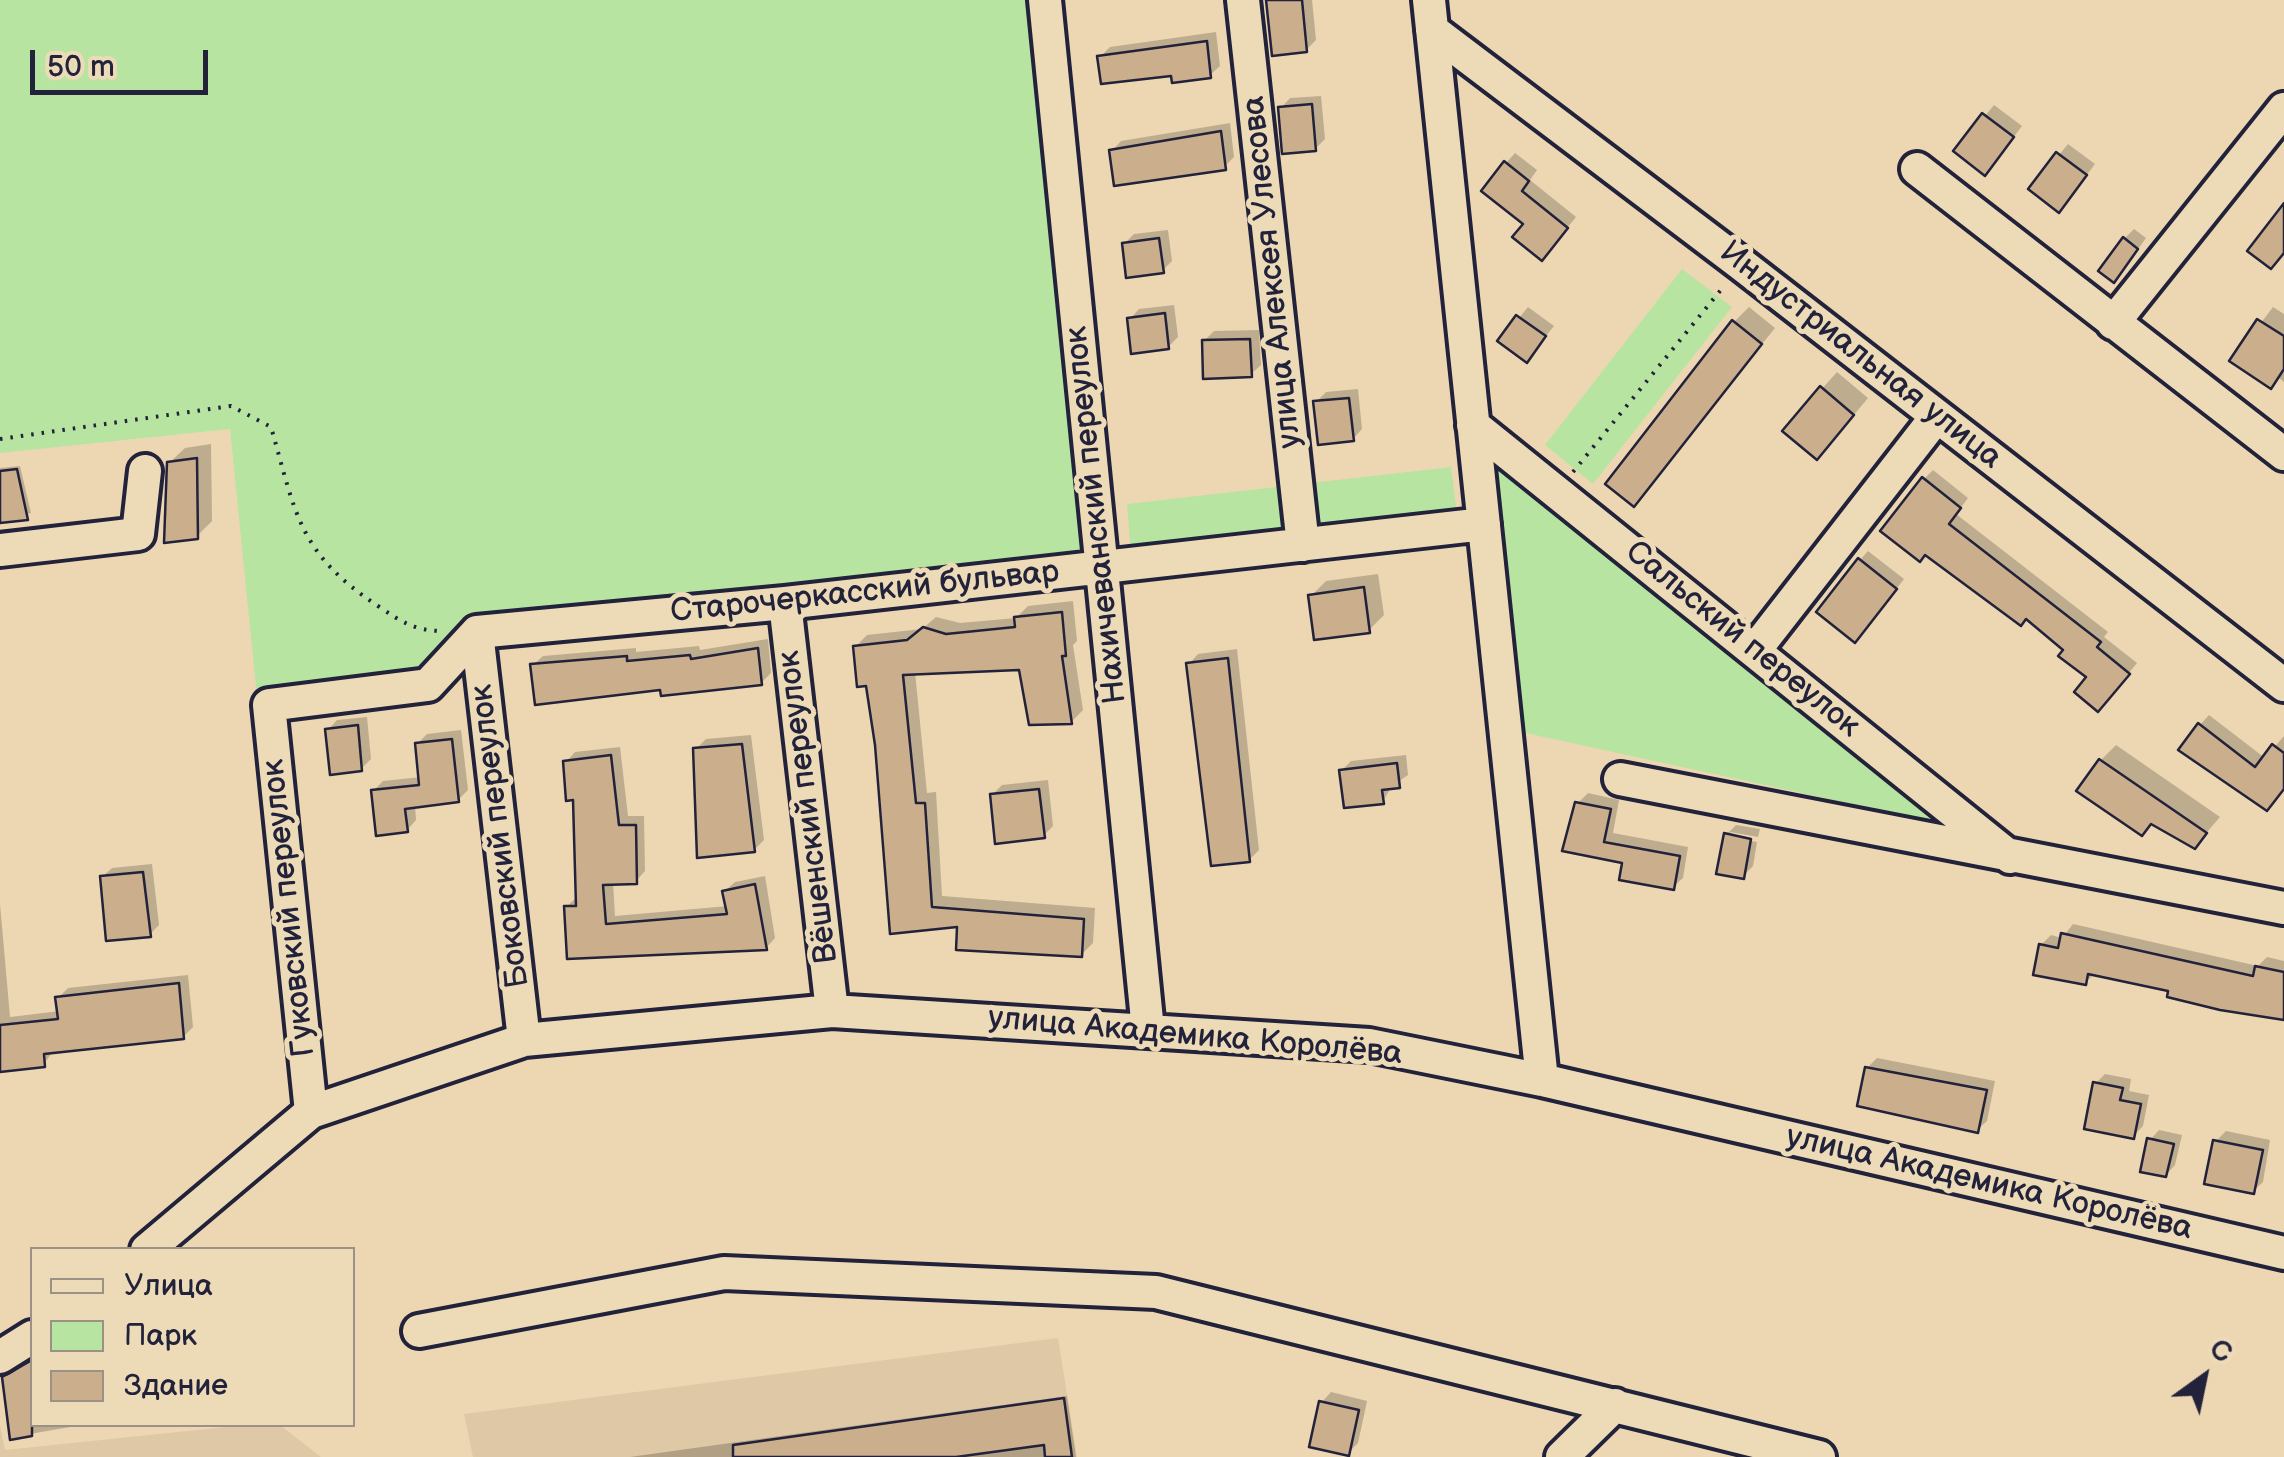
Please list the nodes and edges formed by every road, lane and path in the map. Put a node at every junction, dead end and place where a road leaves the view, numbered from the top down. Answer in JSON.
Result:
{"nodes":[{"id":1,"x":1045,"y":0,"type":"edge"},
{"id":2,"x":1243,"y":0,"type":"edge"},
{"id":3,"x":1431,"y":15,"type":"edge"},
{"id":4,"x":2284,"y":109,"type":"edge"},
{"id":5,"x":1916,"y":168,"type":"dead end"},
{"id":6,"x":1742,"y":264,"type":"junction"},
{"id":7,"x":2114,"y":323,"type":"junction"},
{"id":8,"x":1937,"y":416,"type":"junction"},
{"id":9,"x":1473,"y":425,"type":"junction"},
{"id":10,"x":0,"y":439,"type":"edge"},
{"id":11,"x":2284,"y":454,"type":"edge"},
{"id":12,"x":144,"y":472,"type":"dead end"},
{"id":13,"x":1556,"y":491,"type":"junction"},
{"id":14,"x":1484,"y":524,"type":"junction"},
{"id":15,"x":1304,"y":545,"type":"junction"},
{"id":16,"x":0,"y":550,"type":"edge"},
{"id":17,"x":1102,"y":568,"type":"junction"},
{"id":18,"x":785,"y":603,"type":"junction"},
{"id":19,"x":477,"y":632,"type":"junction"},
{"id":20,"x":1755,"y":650,"type":"junction"},
{"id":21,"x":2284,"y":685,"type":"edge"},
{"id":22,"x":1620,"y":778,"type":"dead end"},
{"id":23,"x":2010,"y":857,"type":"junction"},
{"id":24,"x":2284,"y":908,"type":"edge"},
{"id":25,"x":832,"y":1011,"type":"junction"},
{"id":26,"x":1148,"y":1030,"type":"junction"},
{"id":27,"x":524,"y":1040,"type":"junction"},
{"id":28,"x":1542,"y":1080,"type":"junction"},
{"id":29,"x":311,"y":1112,"type":"junction"},
{"id":30,"x":151,"y":1247,"type":"edge"},
{"id":31,"x":2284,"y":1252,"type":"edge"},
{"id":32,"x":419,"y":1330,"type":"dead end"},
{"id":33,"x":30,"y":1338,"type":"edge"},
{"id":34,"x":0,"y":1357,"type":"edge"},
{"id":35,"x":1615,"y":1405,"type":"junction"},
{"id":36,"x":1562,"y":1457,"type":"edge"},
{"id":37,"x":1819,"y":1457,"type":"edge"}],
"edges":[{"from":1,"to":17,"type":"street","name":"Нахичеванский переулок"},
{"from":2,"to":15,"type":"street","name":"улица Алексея Улесова"},
{"from":3,"to":6,"type":"street","name":"Индустриальная улица"},
{"from":3,"to":9,"type":"street","name":"Индустриальная улица"},
{"from":4,"to":7,"type":"street"},
{"from":5,"to":7,"type":"street"},
{"from":6,"to":8,"type":"street","name":"Индустриальная улица"},
{"from":6,"to":13,"type":"path"},
{"from":7,"to":11,"type":"street"},
{"from":8,"to":20,"type":"street"},
{"from":8,"to":21,"type":"street","name":"Индустриальная улица"},
{"from":9,"to":13,"type":"street","name":"Сальский переулок"},
{"from":9,"to":14,"type":"street","name":"Индустриальная улица"},
{"from":10,"to":19,"type":"path"},
{"from":12,"to":16,"type":"street"},
{"from":13,"to":20,"type":"street","name":"Сальский переулок"},
{"from":14,"to":15,"type":"street","name":"Старочеркасский бульвар"},
{"from":14,"to":28,"type":"street","name":"Индустриальная улица"},
{"from":15,"to":17,"type":"street","name":"Старочеркасский бульвар"},
{"from":17,"to":18,"type":"street","name":"Старочеркасский бульвар"},
{"from":17,"to":26,"type":"street","name":"Нахичеванский переулок"},
{"from":18,"to":19,"type":"street","name":"Старочеркасский бульвар"},
{"from":18,"to":25,"type":"street","name":"Вёшенский переулок"},
{"from":19,"to":27,"type":"street","name":"Боковский переулок"},
{"from":19,"to":29,"type":"street","name":"Гуковский переулок"},
{"from":20,"to":23,"type":"street","name":"Сальский переулок"},
{"from":22,"to":23,"type":"street","name":"Сальский переулок"},
{"from":23,"to":24,"type":"street","name":"Сальский переулок"},
{"from":25,"to":26,"type":"street","name":"улица Академика Королёва"},
{"from":25,"to":27,"type":"street","name":"улица Академика Королёва"},
{"from":26,"to":28,"type":"street","name":"улица Академика Королёва"},
{"from":27,"to":29,"type":"street","name":"улица Академика Королёва"},
{"from":28,"to":31,"type":"street","name":"улица Академика Королёва"},
{"from":29,"to":30,"type":"street","name":"улица Академика Королёва"},
{"from":32,"to":35,"type":"street"},
{"from":33,"to":34,"type":"street"},
{"from":35,"to":36,"type":"street"},
{"from":35,"to":37,"type":"street"}]}
